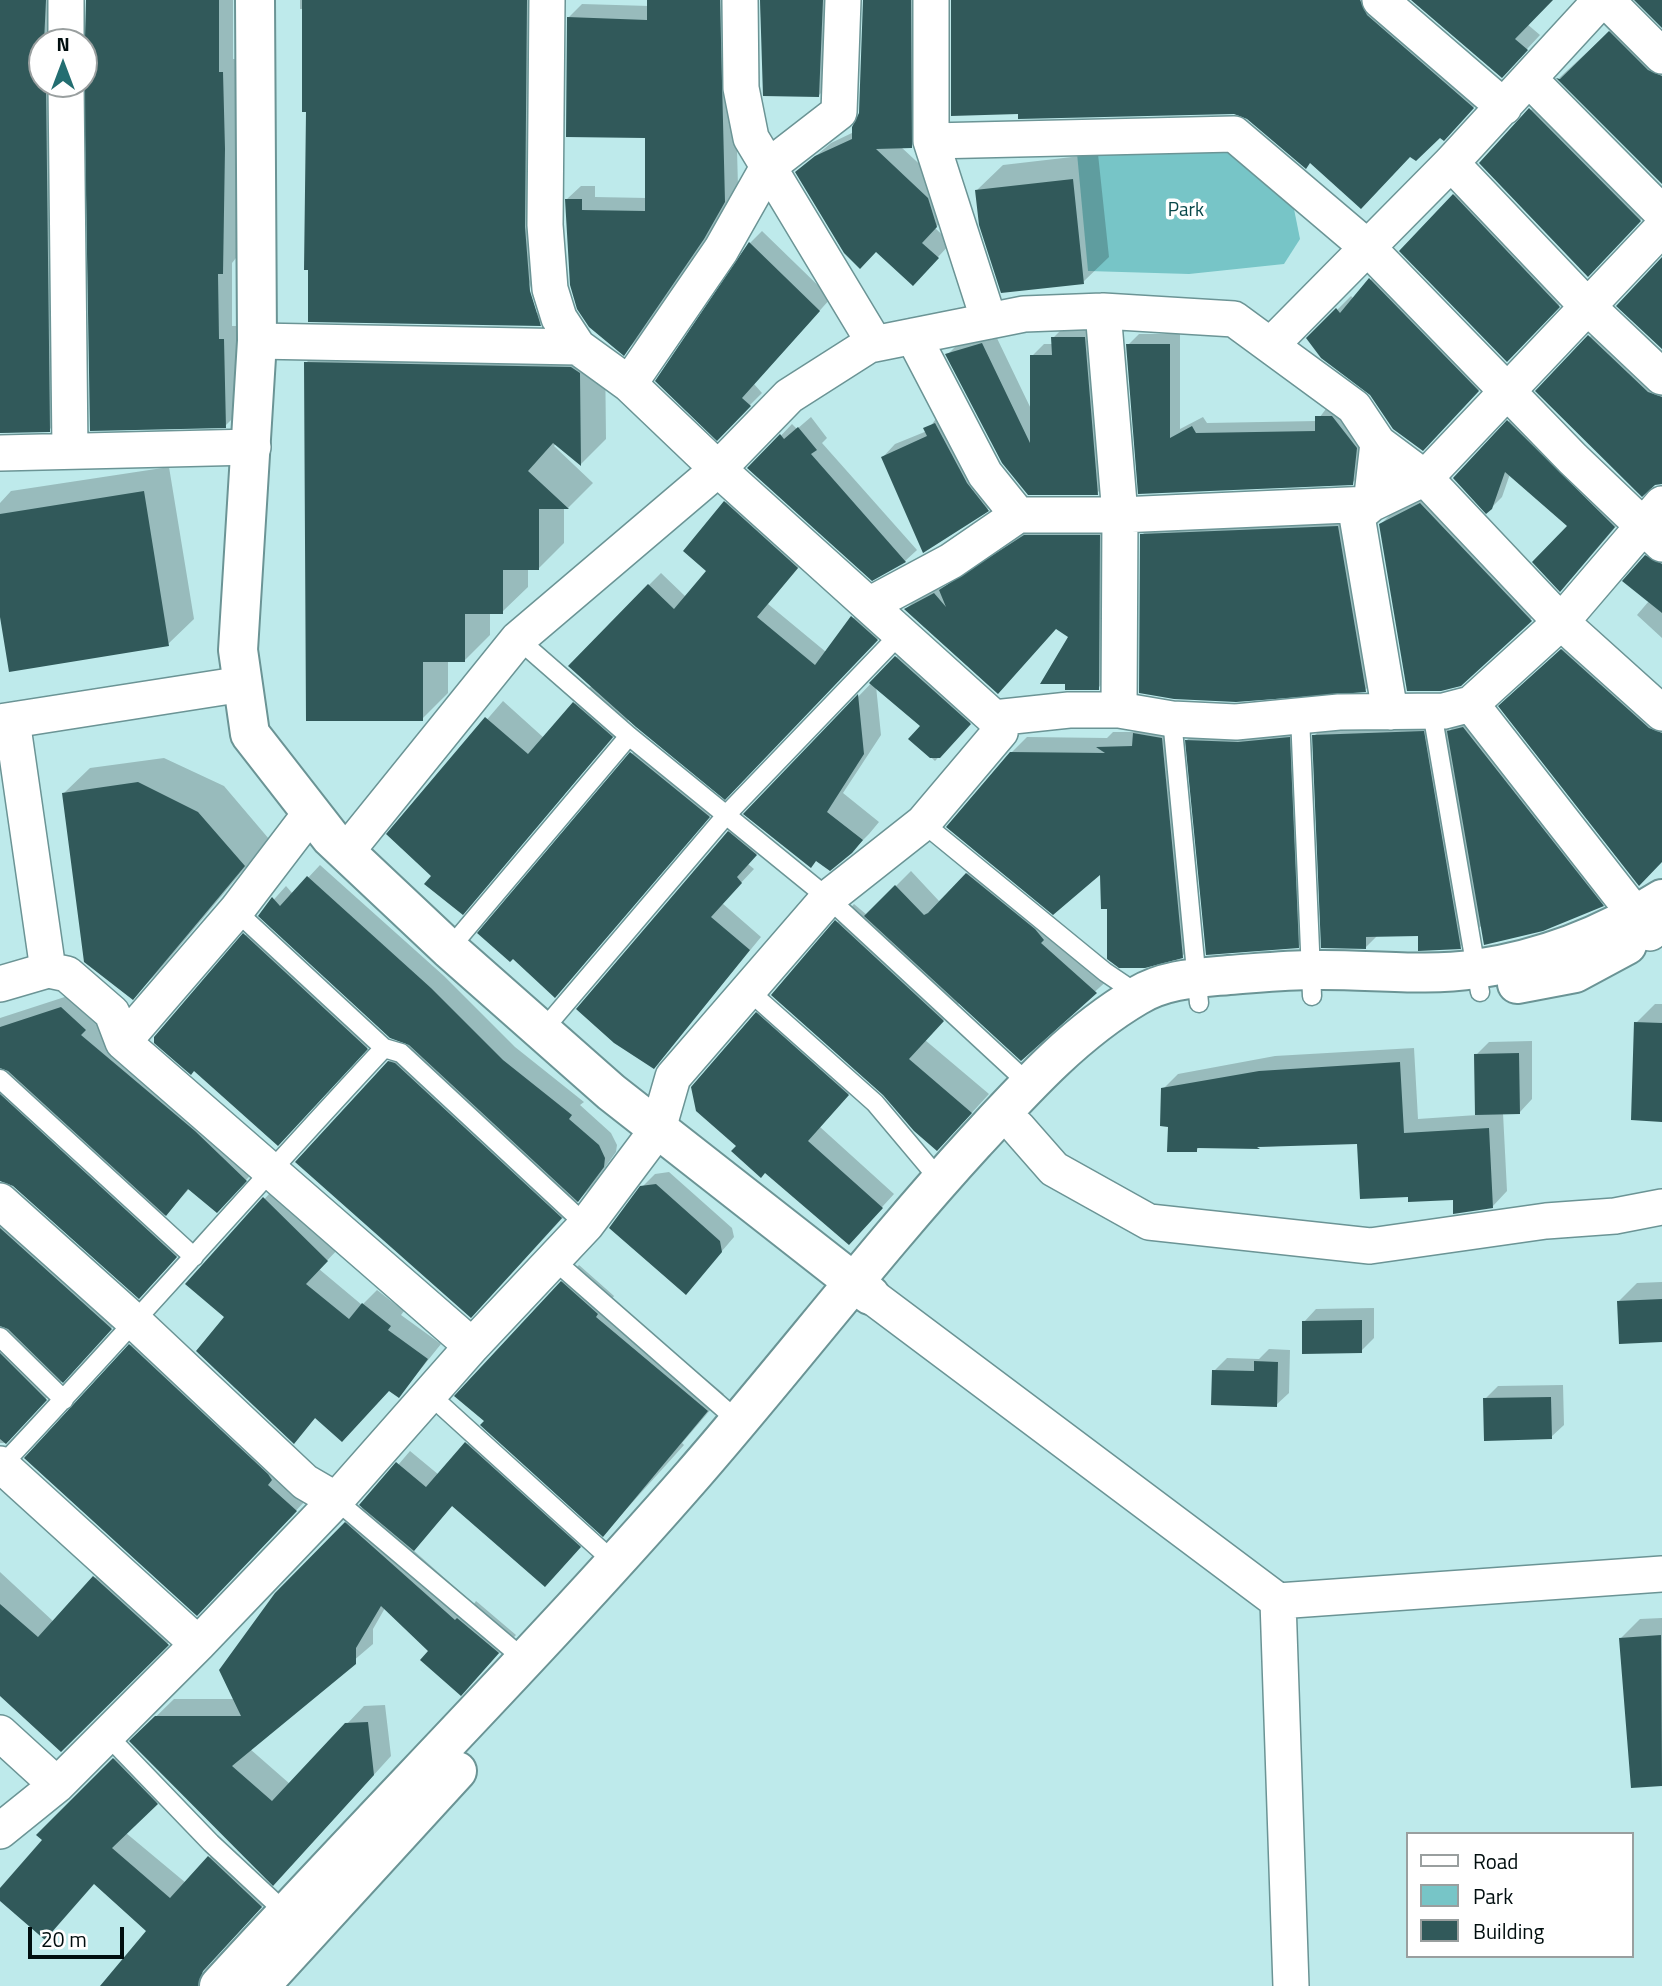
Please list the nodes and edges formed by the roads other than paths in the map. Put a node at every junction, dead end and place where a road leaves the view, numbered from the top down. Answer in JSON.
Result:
{"nodes":[{"id":1,"x":66,"y":0,"type":"edge"},
{"id":2,"x":255,"y":0,"type":"edge"},
{"id":3,"x":547,"y":0,"type":"edge"},
{"id":4,"x":740,"y":0,"type":"edge"},
{"id":5,"x":844,"y":0,"type":"edge"},
{"id":6,"x":931,"y":0,"type":"edge"},
{"id":7,"x":1380,"y":0,"type":"edge"},
{"id":8,"x":1604,"y":0,"type":"edge"},
{"id":9,"x":66,"y":28,"type":"edge"},
{"id":10,"x":1662,"y":56,"type":"edge"},
{"id":11,"x":1530,"y":80,"type":"junction"},
{"id":12,"x":66,"y":98,"type":"edge"},
{"id":13,"x":1504,"y":107,"type":"junction"},
{"id":14,"x":931,"y":141,"type":"junction"},
{"id":15,"x":1451,"y":163,"type":"junction"},
{"id":16,"x":768,"y":167,"type":"junction"},
{"id":17,"x":1662,"y":213,"type":"edge"},
{"id":18,"x":1662,"y":228,"type":"edge"},
{"id":19,"x":1367,"y":247,"type":"junction"},
{"id":20,"x":1588,"y":307,"type":"junction"},
{"id":21,"x":1103,"y":311,"type":"junction"},
{"id":22,"x":989,"y":321,"type":"junction"},
{"id":23,"x":913,"y":336,"type":"junction"},
{"id":24,"x":257,"y":341,"type":"junction"},
{"id":25,"x":875,"y":344,"type":"junction"},
{"id":26,"x":1272,"y":344,"type":"junction"},
{"id":27,"x":578,"y":347,"type":"junction"},
{"id":28,"x":1662,"y":377,"type":"edge"},
{"id":29,"x":629,"y":384,"type":"junction"},
{"id":30,"x":1507,"y":392,"type":"junction"},
{"id":31,"x":1378,"y":443,"type":"junction"},
{"id":32,"x":253,"y":447,"type":"junction"},
{"id":33,"x":70,"y":451,"type":"junction"},
{"id":34,"x":0,"y":453,"type":"edge"},
{"id":35,"x":718,"y":470,"type":"junction"},
{"id":36,"x":1425,"y":478,"type":"junction"},
{"id":37,"x":1371,"y":504,"type":"junction"},
{"id":38,"x":1018,"y":515,"type":"junction"},
{"id":39,"x":1120,"y":515,"type":"junction"},
{"id":40,"x":1655,"y":524,"type":"edge"},
{"id":41,"x":869,"y":605,"type":"junction"},
{"id":42,"x":1561,"y":622,"type":"junction"},
{"id":43,"x":901,"y":633,"type":"junction"},
{"id":44,"x":518,"y":639,"type":"junction"},
{"id":45,"x":243,"y":684,"type":"junction"},
{"id":46,"x":1471,"y":704,"type":"junction"},
{"id":47,"x":1119,"y":710,"type":"junction"},
{"id":48,"x":1390,"y":712,"type":"junction"},
{"id":49,"x":1432,"y":712,"type":"junction"},
{"id":50,"x":1662,"y":713,"type":"edge"},
{"id":51,"x":1300,"y":716,"type":"junction"},
{"id":52,"x":994,"y":718,"type":"junction"},
{"id":53,"x":1172,"y":719,"type":"junction"},
{"id":54,"x":6,"y":721,"type":"edge"},
{"id":55,"x":629,"y":736,"type":"junction"},
{"id":56,"x":727,"y":813,"type":"junction"},
{"id":57,"x":310,"y":814,"type":"junction"},
{"id":58,"x":923,"y":823,"type":"junction"},
{"id":59,"x":346,"y":852,"type":"junction"},
{"id":60,"x":828,"y":898,"type":"junction"},
{"id":61,"x":236,"y":911,"type":"junction"},
{"id":62,"x":1652,"y":918,"type":"edge"},
{"id":63,"x":449,"y":949,"type":"junction"},
{"id":64,"x":48,"y":970,"type":"junction"},
{"id":65,"x":1478,"y":980,"type":"junction"},
{"id":66,"x":1311,"y":983,"type":"junction"},
{"id":67,"x":0,"y":984,"type":"edge"},
{"id":68,"x":1197,"y":990,"type":"junction"},
{"id":69,"x":749,"y":991,"type":"junction"},
{"id":70,"x":1139,"y":995,"type":"junction"},
{"id":71,"x":543,"y":1030,"type":"junction"},
{"id":72,"x":123,"y":1041,"type":"junction"},
{"id":73,"x":384,"y":1048,"type":"junction"},
{"id":74,"x":0,"y":1079,"type":"edge"},
{"id":75,"x":1029,"y":1084,"type":"junction"},
{"id":76,"x":1018,"y":1128,"type":"junction"},
{"id":77,"x":658,"y":1129,"type":"junction"},
{"id":78,"x":269,"y":1172,"type":"junction"},
{"id":79,"x":943,"y":1178,"type":"junction"},
{"id":80,"x":0,"y":1201,"type":"edge"},
{"id":81,"x":1662,"y":1207,"type":"edge"},
{"id":82,"x":586,"y":1225,"type":"junction"},
{"id":83,"x":194,"y":1257,"type":"junction"},
{"id":84,"x":554,"y":1260,"type":"junction"},
{"id":85,"x":861,"y":1289,"type":"junction"},
{"id":86,"x":136,"y":1323,"type":"junction"},
{"id":87,"x":0,"y":1337,"type":"edge"},
{"id":88,"x":472,"y":1346,"type":"junction"},
{"id":89,"x":430,"y":1395,"type":"junction"},
{"id":90,"x":64,"y":1400,"type":"junction"},
{"id":91,"x":738,"y":1420,"type":"junction"},
{"id":92,"x":1,"y":1464,"type":"edge"},
{"id":93,"x":337,"y":1500,"type":"junction"},
{"id":94,"x":614,"y":1562,"type":"junction"},
{"id":95,"x":1662,"y":1574,"type":"edge"},
{"id":96,"x":1278,"y":1601,"type":"junction"},
{"id":97,"x":198,"y":1644,"type":"junction"},
{"id":98,"x":525,"y":1660,"type":"junction"},
{"id":99,"x":0,"y":1733,"type":"edge"},
{"id":100,"x":107,"y":1735,"type":"junction"},
{"id":101,"x":57,"y":1785,"type":"junction"},
{"id":102,"x":0,"y":1831,"type":"edge"},
{"id":103,"x":286,"y":1913,"type":"junction"},
{"id":104,"x":219,"y":1986,"type":"edge"},
{"id":105,"x":260,"y":1986,"type":"edge"},
{"id":106,"x":1291,"y":1986,"type":"edge"}],
"edges":[{"from":1,"to":9,"type":"street"},
{"from":2,"to":24,"type":"main road"},
{"from":3,"to":27,"type":"street"},
{"from":4,"to":16,"type":"street"},
{"from":5,"to":16,"type":"street"},
{"from":6,"to":14,"type":"street"},
{"from":7,"to":13,"type":"street"},
{"from":8,"to":10,"type":"street"},
{"from":8,"to":11,"type":"street"},
{"from":11,"to":13,"type":"street"},
{"from":11,"to":17,"type":"street"},
{"from":12,"to":33,"type":"street"},
{"from":13,"to":15,"type":"street"},
{"from":14,"to":19,"type":"street"},
{"from":14,"to":22,"type":"street"},
{"from":15,"to":19,"type":"street"},
{"from":15,"to":20,"type":"street"},
{"from":16,"to":25,"type":"street"},
{"from":16,"to":29,"type":"street"},
{"from":18,"to":20,"type":"street"},
{"from":19,"to":26,"type":"street"},
{"from":19,"to":30,"type":"street"},
{"from":20,"to":28,"type":"street"},
{"from":20,"to":30,"type":"street"},
{"from":21,"to":22,"type":"street"},
{"from":21,"to":26,"type":"street"},
{"from":21,"to":39,"type":"street"},
{"from":22,"to":23,"type":"street"},
{"from":23,"to":25,"type":"street"},
{"from":23,"to":38,"type":"street"},
{"from":24,"to":27,"type":"street"},
{"from":24,"to":32,"type":"main road"},
{"from":25,"to":35,"type":"street"},
{"from":26,"to":31,"type":"street"},
{"from":27,"to":29,"type":"street"},
{"from":29,"to":35,"type":"street"},
{"from":30,"to":36,"type":"street"},
{"from":30,"to":40,"type":"street"},
{"from":31,"to":36,"type":"street"},
{"from":31,"to":37,"type":"street"},
{"from":32,"to":33,"type":"street"},
{"from":32,"to":45,"type":"main road"},
{"from":33,"to":34,"type":"street"},
{"from":35,"to":41,"type":"street"},
{"from":35,"to":44,"type":"street"},
{"from":36,"to":37,"type":"street"},
{"from":36,"to":42,"type":"street"},
{"from":37,"to":39,"type":"street"},
{"from":37,"to":48,"type":"street"},
{"from":38,"to":39,"type":"street"},
{"from":38,"to":41,"type":"street"},
{"from":39,"to":47,"type":"street"},
{"from":40,"to":42,"type":"street"},
{"from":41,"to":43,"type":"street"},
{"from":42,"to":46,"type":"street"},
{"from":42,"to":50,"type":"street"},
{"from":43,"to":52,"type":"street"},
{"from":43,"to":56,"type":"lane"},
{"from":44,"to":55,"type":"lane"},
{"from":44,"to":59,"type":"street"},
{"from":45,"to":54,"type":"street"},
{"from":45,"to":57,"type":"main road"},
{"from":46,"to":49,"type":"street"},
{"from":46,"to":62,"type":"street"},
{"from":47,"to":52,"type":"street"},
{"from":47,"to":53,"type":"street"},
{"from":48,"to":49,"type":"street"},
{"from":48,"to":51,"type":"street"},
{"from":49,"to":65,"type":"lane"},
{"from":51,"to":53,"type":"street"},
{"from":51,"to":66,"type":"lane"},
{"from":52,"to":58,"type":"street"},
{"from":53,"to":68,"type":"lane"},
{"from":54,"to":64,"type":"street"},
{"from":55,"to":56,"type":"lane"},
{"from":55,"to":63,"type":"lane"},
{"from":56,"to":60,"type":"lane"},
{"from":56,"to":71,"type":"lane"},
{"from":57,"to":59,"type":"main road"},
{"from":57,"to":61,"type":"street"},
{"from":58,"to":60,"type":"street"},
{"from":58,"to":70,"type":"lane"},
{"from":59,"to":63,"type":"main road"},
{"from":60,"to":69,"type":"street"},
{"from":60,"to":75,"type":"lane"},
{"from":61,"to":72,"type":"street"},
{"from":61,"to":73,"type":"lane"},
{"from":62,"to":65,"type":"main road"},
{"from":63,"to":71,"type":"main road"},
{"from":64,"to":67,"type":"street"},
{"from":64,"to":72,"type":"street"},
{"from":65,"to":66,"type":"main road"},
{"from":66,"to":68,"type":"main road"},
{"from":68,"to":70,"type":"main road"},
{"from":68,"to":76,"type":"main road"},
{"from":69,"to":77,"type":"street"},
{"from":69,"to":79,"type":"lane"},
{"from":70,"to":75,"type":"main road"},
{"from":71,"to":77,"type":"main road"},
{"from":72,"to":78,"type":"street"},
{"from":73,"to":78,"type":"lane"},
{"from":73,"to":82,"type":"lane"},
{"from":74,"to":83,"type":"lane"},
{"from":75,"to":79,"type":"main road"},
{"from":76,"to":81,"type":"street"},
{"from":76,"to":85,"type":"main road"},
{"from":77,"to":82,"type":"street"},
{"from":77,"to":85,"type":"main road"},
{"from":78,"to":83,"type":"lane"},
{"from":78,"to":88,"type":"street"},
{"from":79,"to":85,"type":"main road"},
{"from":80,"to":86,"type":"street"},
{"from":82,"to":84,"type":"street"},
{"from":83,"to":86,"type":"lane"},
{"from":84,"to":88,"type":"street"},
{"from":84,"to":91,"type":"lane"},
{"from":85,"to":91,"type":"main road"},
{"from":85,"to":96,"type":"street"},
{"from":85,"to":105,"type":"main road"},
{"from":86,"to":90,"type":"lane"},
{"from":86,"to":93,"type":"street"},
{"from":87,"to":90,"type":"lane"},
{"from":88,"to":89,"type":"street"},
{"from":89,"to":93,"type":"street"},
{"from":89,"to":94,"type":"lane"},
{"from":90,"to":92,"type":"lane"},
{"from":91,"to":94,"type":"main road"},
{"from":92,"to":97,"type":"street"},
{"from":93,"to":97,"type":"street"},
{"from":93,"to":98,"type":"lane"},
{"from":94,"to":98,"type":"main road"},
{"from":95,"to":96,"type":"street"},
{"from":96,"to":106,"type":"street"},
{"from":97,"to":100,"type":"street"},
{"from":98,"to":103,"type":"main road"},
{"from":99,"to":101,"type":"street"},
{"from":100,"to":101,"type":"street"},
{"from":100,"to":103,"type":"lane"},
{"from":101,"to":102,"type":"street"},
{"from":103,"to":104,"type":"main road"}]}
